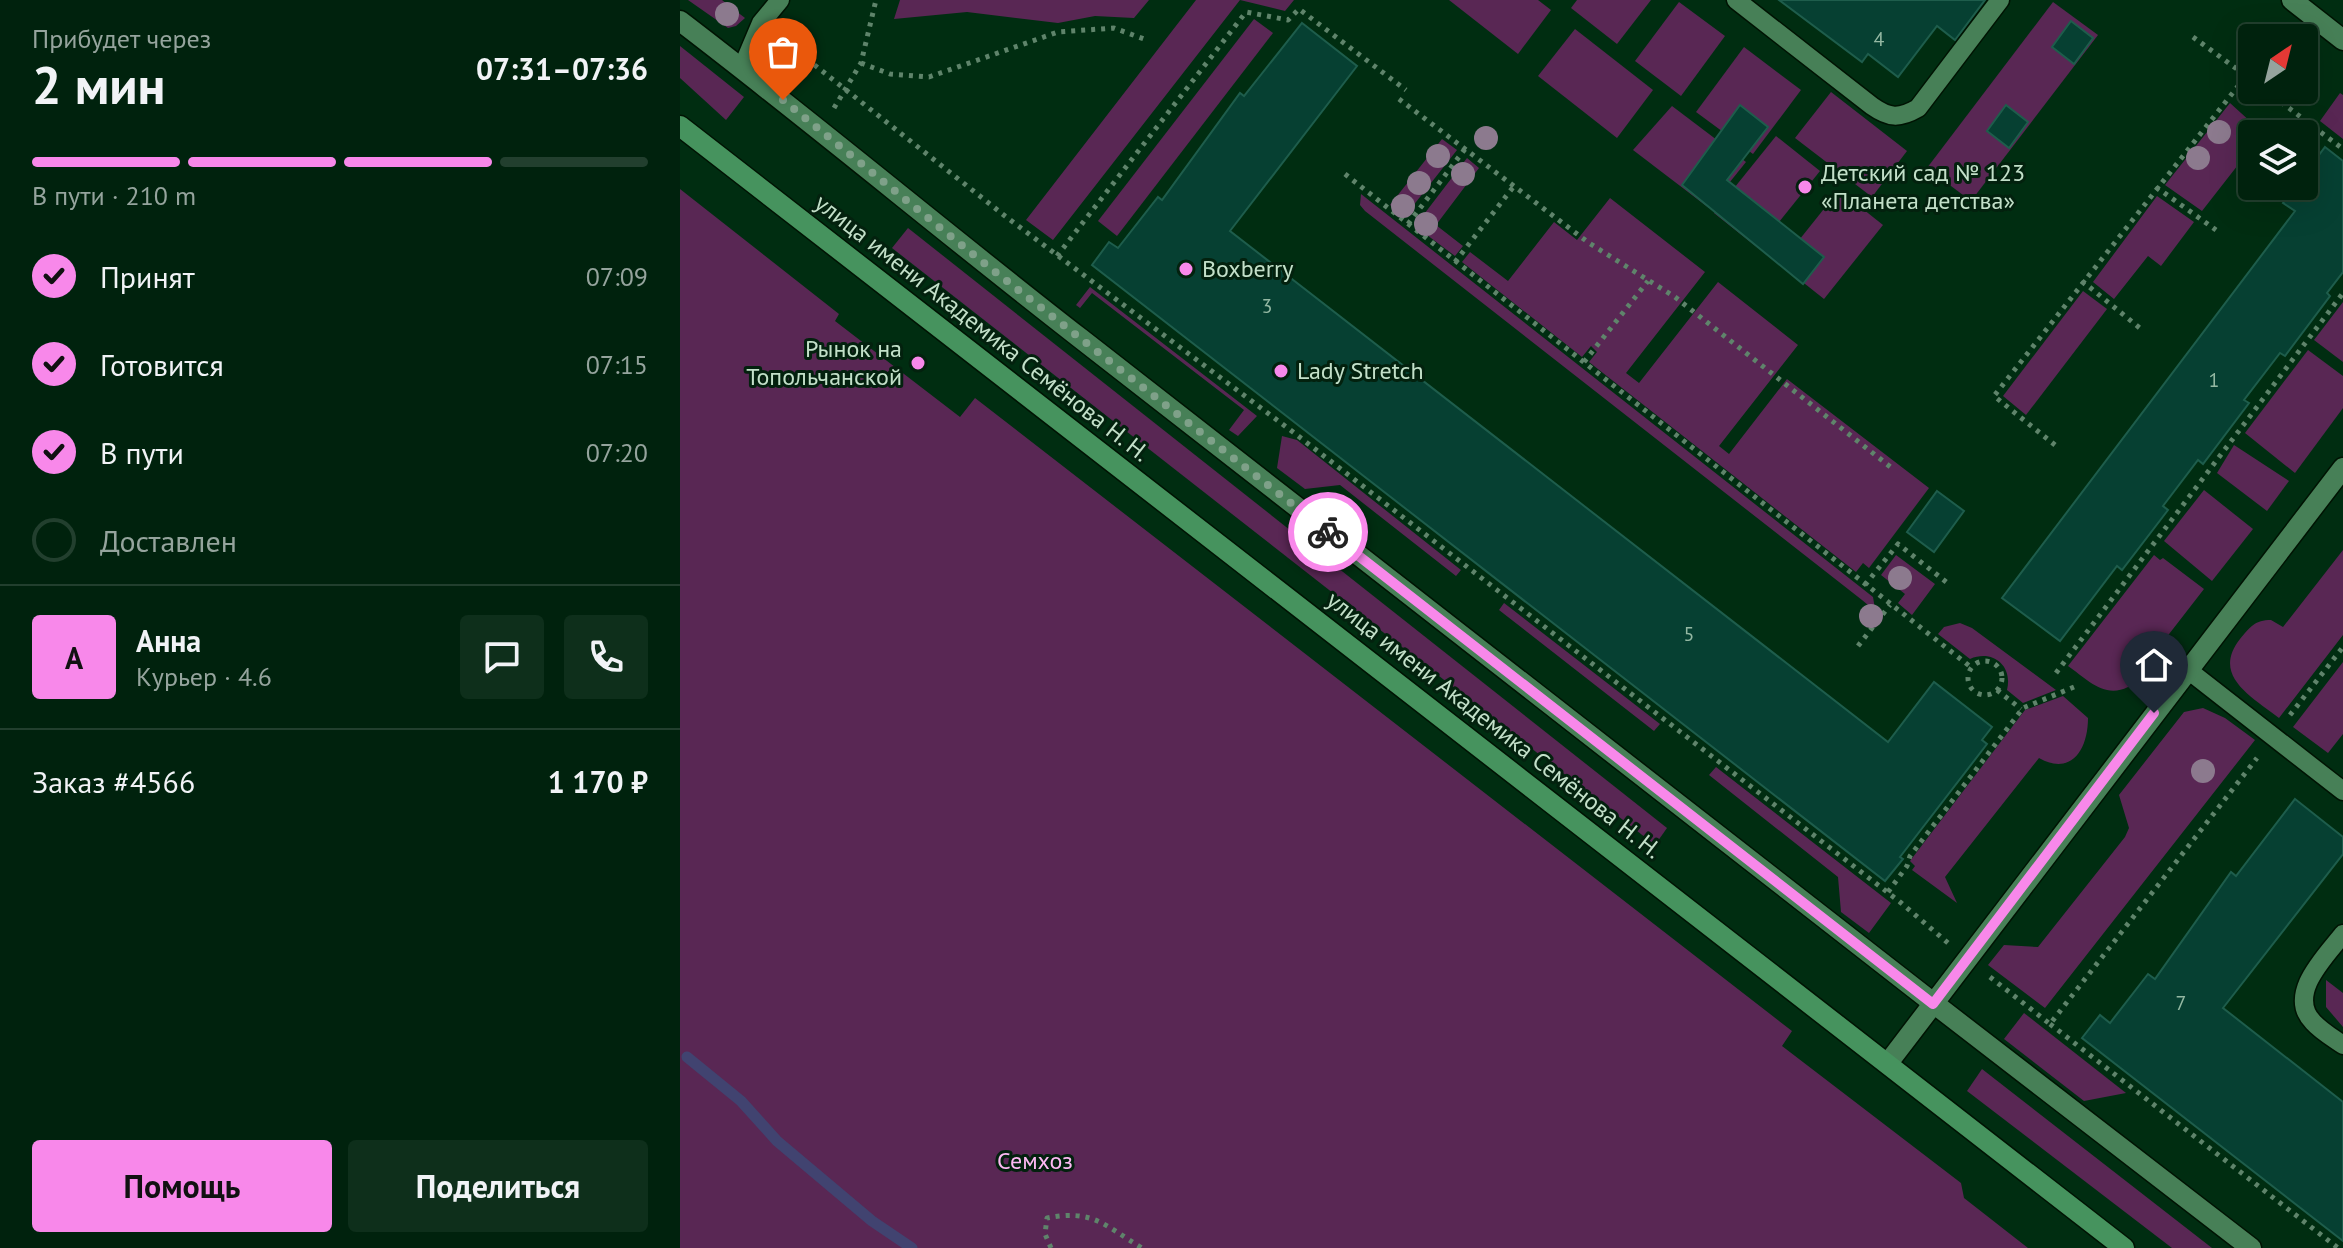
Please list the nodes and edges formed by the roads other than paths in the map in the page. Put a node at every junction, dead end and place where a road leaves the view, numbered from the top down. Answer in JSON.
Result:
{"nodes":[{"id":1,"x":780,"y":0,"type":"edge"},
{"id":2,"x":1736,"y":0,"type":"edge"},
{"id":3,"x":2000,"y":0,"type":"edge"},
{"id":4,"x":2292,"y":0,"type":"edge"},
{"id":5,"x":680,"y":21,"type":"edge"},
{"id":6,"x":2343,"y":40,"type":"edge"},
{"id":7,"x":742,"y":68,"type":"junction"},
{"id":8,"x":680,"y":126,"type":"edge"},
{"id":9,"x":2343,"y":468,"type":"edge"},
{"id":10,"x":2188,"y":670,"type":"junction"},
{"id":11,"x":2343,"y":791,"type":"edge"},
{"id":12,"x":2343,"y":934,"type":"edge"},
{"id":13,"x":1933,"y":1004,"type":"junction"},
{"id":14,"x":2343,"y":1045,"type":"edge"},
{"id":15,"x":1888,"y":1063,"type":"junction"},
{"id":16,"x":2124,"y":1248,"type":"edge"},
{"id":17,"x":2251,"y":1248,"type":"edge"}],
"edges":[{"from":1,"to":7,"type":"lane"},
{"from":2,"to":3,"type":"lane"},
{"from":4,"to":6,"type":"street"},
{"from":5,"to":7,"type":"street"},
{"from":7,"to":13,"type":"street"},
{"from":8,"to":15,"type":"main road","name":"улица имени Академика Семёнова Н. Н."},
{"from":9,"to":10,"type":"street"},
{"from":10,"to":11,"type":"lane"},
{"from":10,"to":13,"type":"street"},
{"from":12,"to":14,"type":"lane"},
{"from":13,"to":15,"type":"street"},
{"from":13,"to":17,"type":"street"},
{"from":15,"to":16,"type":"main road","name":"улица имени Академика Семёнова Н. Н."}]}
